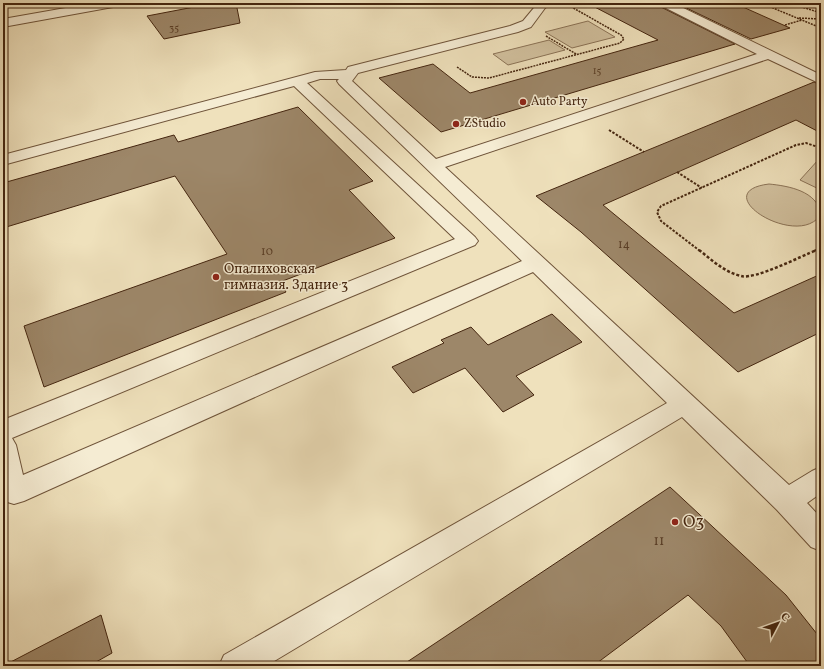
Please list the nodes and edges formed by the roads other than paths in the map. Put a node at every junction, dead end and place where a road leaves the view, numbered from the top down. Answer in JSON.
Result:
{"nodes":[{"id":1,"x":113,"y":3,"type":"edge"},
{"id":2,"x":546,"y":3,"type":"edge"},
{"id":3,"x":664,"y":3,"type":"edge"},
{"id":4,"x":52,"y":8,"type":"edge"},
{"id":5,"x":3,"y":23,"type":"edge"},
{"id":6,"x":770,"y":54,"type":"junction"},
{"id":7,"x":350,"y":74,"type":"junction"},
{"id":8,"x":821,"y":80,"type":"edge"},
{"id":9,"x":297,"y":81,"type":"junction"},
{"id":10,"x":3,"y":160,"type":"edge"},
{"id":11,"x":433,"y":165,"type":"junction"},
{"id":12,"x":536,"y":263,"type":"junction"},
{"id":13,"x":685,"y":404,"type":"junction"},
{"id":14,"x":3,"y":431,"type":"edge"},
{"id":15,"x":3,"y":445,"type":"edge"},
{"id":16,"x":821,"y":479,"type":"edge"},
{"id":17,"x":787,"y":501,"type":"junction"},
{"id":18,"x":821,"y":538,"type":"edge"},
{"id":19,"x":235,"y":666,"type":"edge"}],
"edges":[{"from":1,"to":4,"type":"street"},
{"from":2,"to":7,"type":"street"},
{"from":3,"to":6,"type":"street"},
{"from":4,"to":5,"type":"street"},
{"from":6,"to":8,"type":"street"},
{"from":6,"to":11,"type":"street"},
{"from":7,"to":9,"type":"street"},
{"from":7,"to":11,"type":"street"},
{"from":9,"to":10,"type":"street"},
{"from":9,"to":14,"type":"street"},
{"from":11,"to":12,"type":"street"},
{"from":12,"to":13,"type":"street"},
{"from":12,"to":15,"type":"street"},
{"from":13,"to":17,"type":"street"},
{"from":13,"to":19,"type":"street"},
{"from":16,"to":17,"type":"street"},
{"from":17,"to":18,"type":"street"}]}
